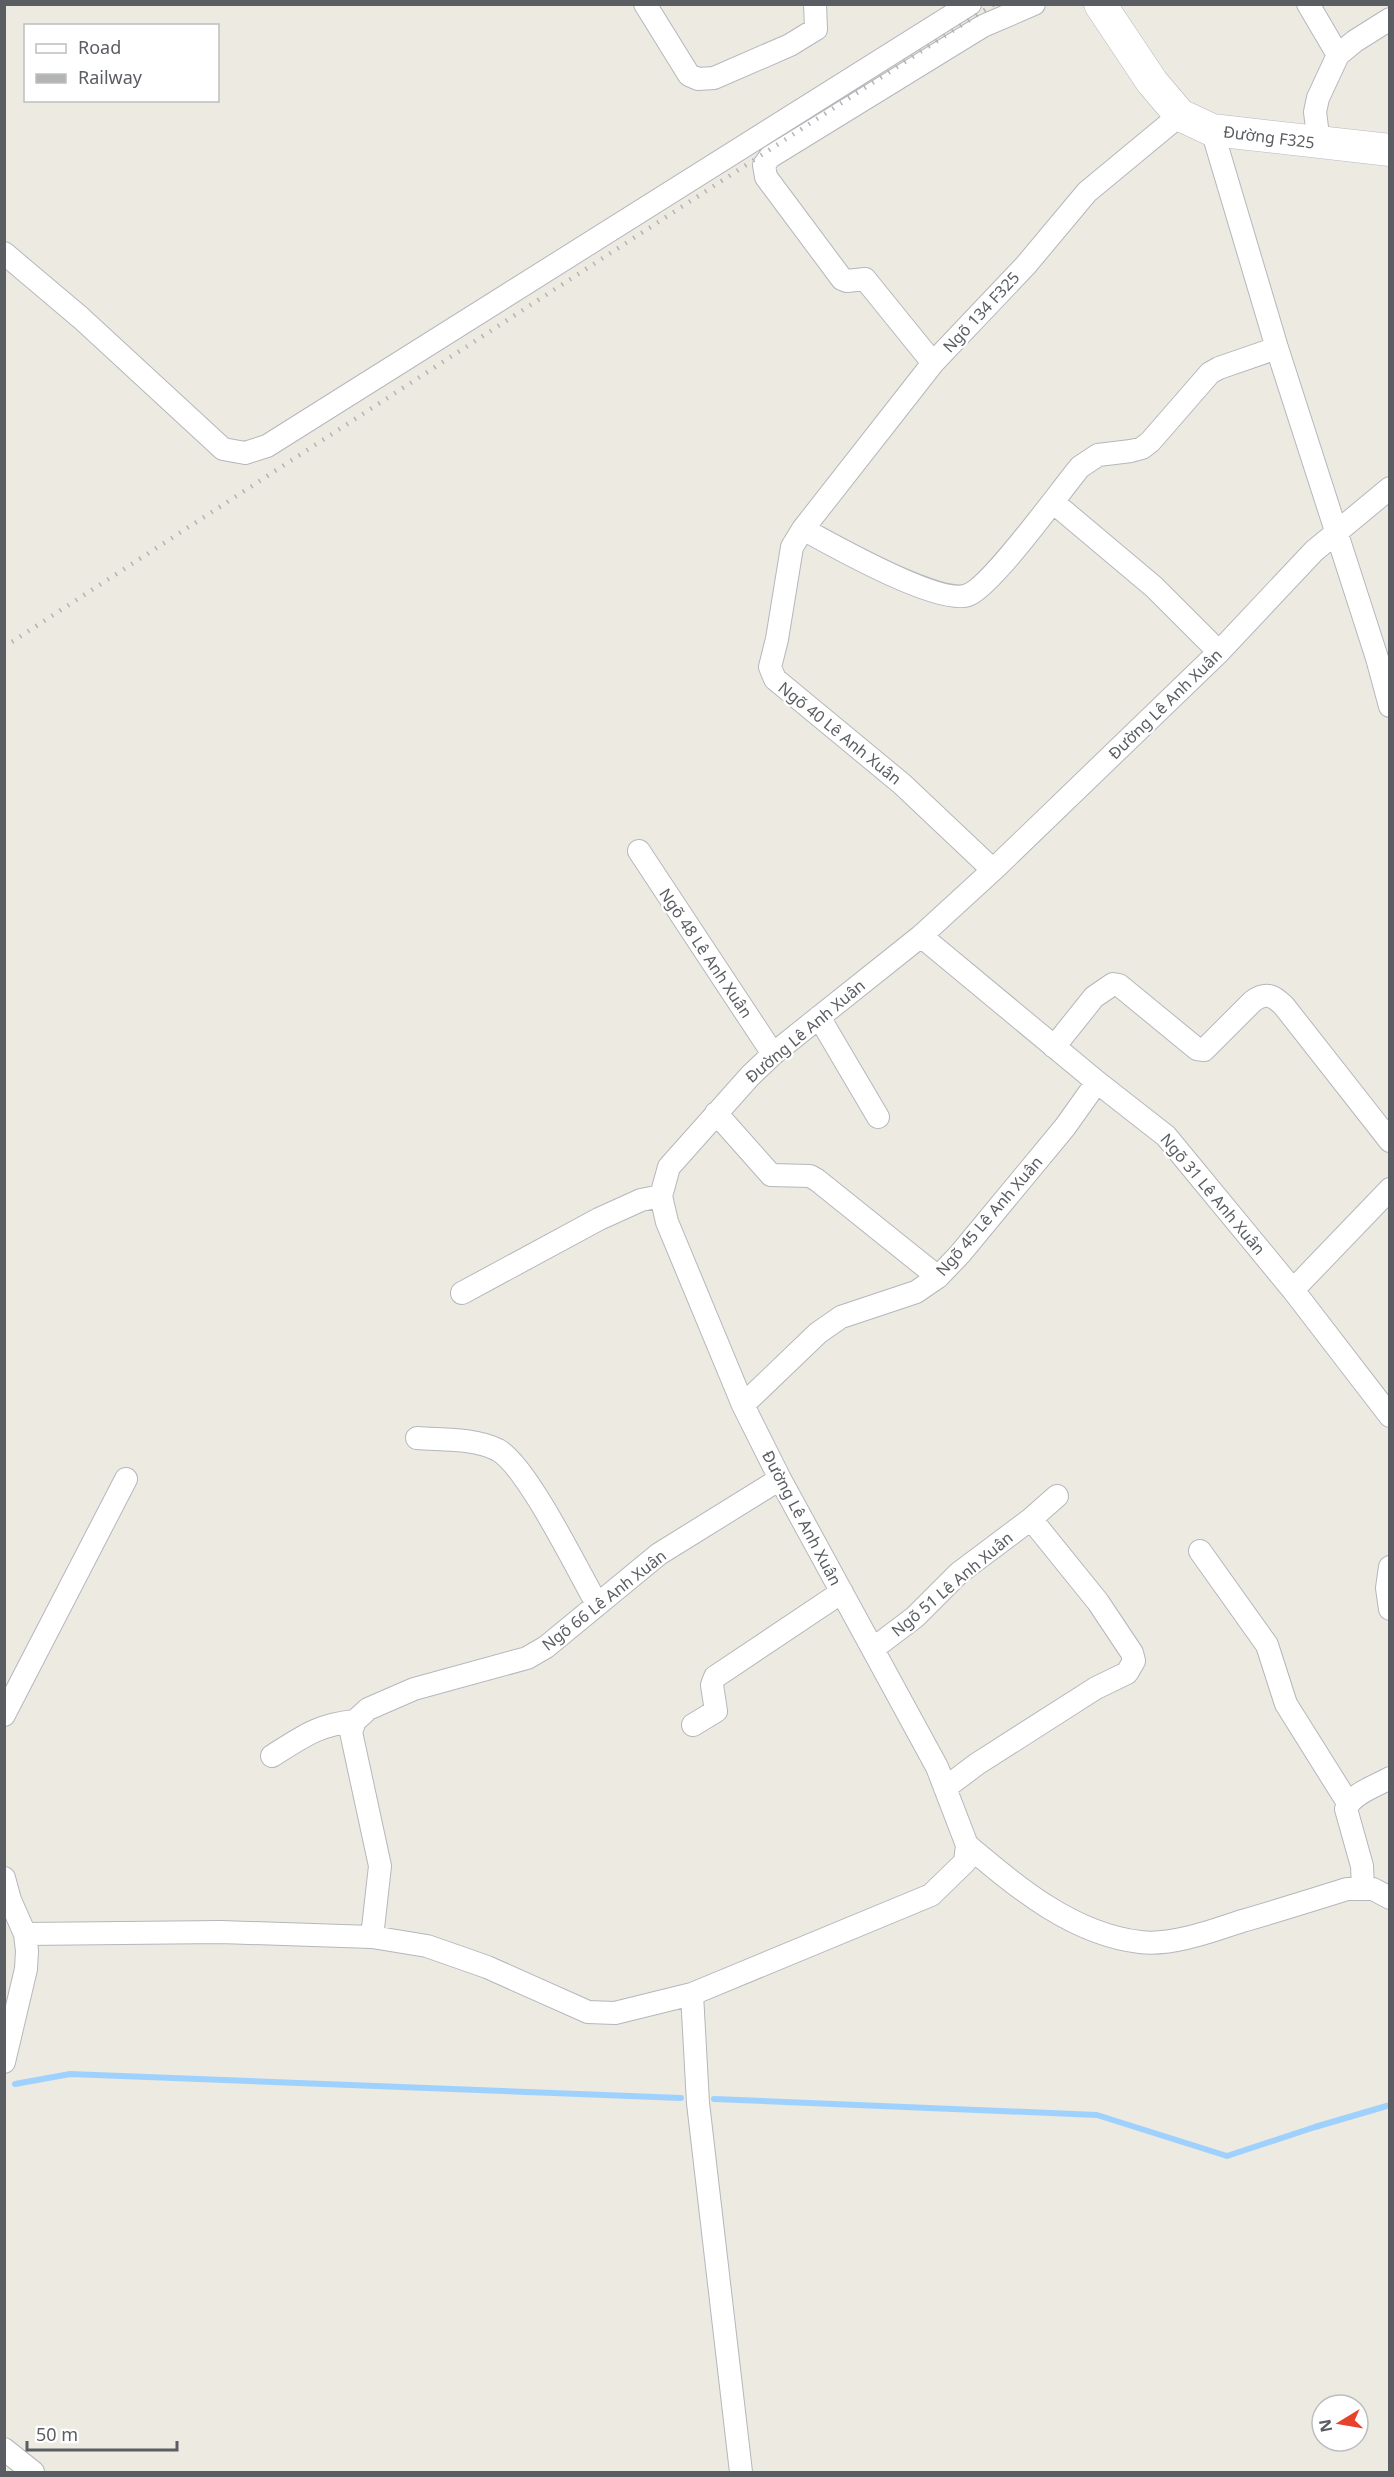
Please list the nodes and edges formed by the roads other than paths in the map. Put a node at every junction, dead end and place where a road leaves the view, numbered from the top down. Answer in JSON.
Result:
{"nodes":[{"id":1,"x":645,"y":4,"type":"edge"},
{"id":2,"x":815,"y":4,"type":"edge"},
{"id":3,"x":970,"y":4,"type":"edge"},
{"id":4,"x":1035,"y":4,"type":"edge"},
{"id":5,"x":1100,"y":4,"type":"edge"},
{"id":6,"x":1308,"y":4,"type":"edge"},
{"id":7,"x":1389,"y":19,"type":"edge"},
{"id":8,"x":1338,"y":55,"type":"junction"},
{"id":9,"x":1180,"y":115,"type":"junction"},
{"id":10,"x":1212,"y":130,"type":"junction"},
{"id":11,"x":1319,"y":143,"type":"junction"},
{"id":12,"x":1389,"y":150,"type":"edge"},
{"id":13,"x":4,"y":253,"type":"edge"},
{"id":14,"x":1277,"y":348,"type":"junction"},
{"id":15,"x":933,"y":363,"type":"junction"},
{"id":16,"x":1389,"y":488,"type":"edge"},
{"id":17,"x":1053,"y":502,"type":"junction"},
{"id":18,"x":803,"y":529,"type":"junction"},
{"id":19,"x":1336,"y":531,"type":"junction"},
{"id":20,"x":1219,"y":652,"type":"junction"},
{"id":21,"x":1389,"y":706,"type":"edge"},
{"id":22,"x":639,"y":851,"type":"dead end"},
{"id":23,"x":993,"y":870,"type":"junction"},
{"id":24,"x":921,"y":936,"type":"junction"},
{"id":25,"x":819,"y":1017,"type":"junction"},
{"id":26,"x":1054,"y":1047,"type":"junction"},
{"id":27,"x":773,"y":1054,"type":"junction"},
{"id":28,"x":1097,"y":1082,"type":"junction"},
{"id":29,"x":717,"y":1113,"type":"junction"},
{"id":30,"x":878,"y":1117,"type":"dead end"},
{"id":31,"x":1389,"y":1141,"type":"edge"},
{"id":32,"x":1389,"y":1189,"type":"edge"},
{"id":33,"x":661,"y":1196,"type":"junction"},
{"id":34,"x":938,"y":1277,"type":"junction"},
{"id":35,"x":1293,"y":1290,"type":"junction"},
{"id":36,"x":462,"y":1293,"type":"dead end"},
{"id":37,"x":743,"y":1405,"type":"junction"},
{"id":38,"x":1389,"y":1416,"type":"edge"},
{"id":39,"x":417,"y":1438,"type":"dead end"},
{"id":40,"x":126,"y":1479,"type":"dead end"},
{"id":41,"x":780,"y":1479,"type":"junction"},
{"id":42,"x":1057,"y":1496,"type":"dead end"},
{"id":43,"x":1031,"y":1519,"type":"junction"},
{"id":44,"x":1200,"y":1551,"type":"dead end"},
{"id":45,"x":1389,"y":1567,"type":"edge"},
{"id":46,"x":842,"y":1592,"type":"junction"},
{"id":47,"x":597,"y":1604,"type":"junction"},
{"id":48,"x":1389,"y":1609,"type":"edge"},
{"id":49,"x":874,"y":1648,"type":"junction"},
{"id":50,"x":4,"y":1715,"type":"edge"},
{"id":51,"x":355,"y":1721,"type":"junction"},
{"id":52,"x":693,"y":1725,"type":"dead end"},
{"id":53,"x":272,"y":1756,"type":"dead end"},
{"id":54,"x":1389,"y":1778,"type":"edge"},
{"id":55,"x":945,"y":1788,"type":"junction"},
{"id":56,"x":1348,"y":1803,"type":"junction"},
{"id":57,"x":967,"y":1845,"type":"junction"},
{"id":58,"x":4,"y":1878,"type":"edge"},
{"id":59,"x":1363,"y":1888,"type":"junction"},
{"id":60,"x":1389,"y":1898,"type":"edge"},
{"id":61,"x":25,"y":1934,"type":"junction"},
{"id":62,"x":372,"y":1937,"type":"junction"},
{"id":63,"x":692,"y":1994,"type":"junction"},
{"id":64,"x":4,"y":2062,"type":"edge"},
{"id":65,"x":4,"y":2449,"type":"edge"},
{"id":66,"x":33,"y":2472,"type":"edge"},
{"id":67,"x":741,"y":2472,"type":"edge"}],
"edges":[{"from":1,"to":2,"type":"street"},
{"from":3,"to":13,"type":"street"},
{"from":4,"to":15,"type":"street"},
{"from":5,"to":9,"type":"main road","name":"Đường F325"},
{"from":6,"to":8,"type":"street"},
{"from":7,"to":8,"type":"street"},
{"from":8,"to":11,"type":"street"},
{"from":9,"to":10,"type":"main road","name":"Đường F325"},
{"from":9,"to":15,"type":"street","name":"Ngõ 134 F325"},
{"from":10,"to":11,"type":"main road","name":"Đường F325"},
{"from":10,"to":14,"type":"street"},
{"from":11,"to":12,"type":"main road","name":"Đường F325"},
{"from":14,"to":17,"type":"street"},
{"from":14,"to":19,"type":"street"},
{"from":15,"to":18,"type":"street","name":"Ngõ 134 F325"},
{"from":16,"to":19,"type":"street","name":"Đường Lê Anh Xuân"},
{"from":17,"to":18,"type":"street"},
{"from":17,"to":20,"type":"street"},
{"from":18,"to":23,"type":"street","name":"Ngõ 40 Lê Anh Xuân"},
{"from":19,"to":20,"type":"street","name":"Đường Lê Anh Xuân"},
{"from":19,"to":21,"type":"street"},
{"from":20,"to":23,"type":"street","name":"Đường Lê Anh Xuân"},
{"from":22,"to":27,"type":"street","name":"Ngõ 48 Lê Anh Xuân"},
{"from":23,"to":24,"type":"street","name":"Đường Lê Anh Xuân"},
{"from":24,"to":25,"type":"street","name":"Đường Lê Anh Xuân"},
{"from":24,"to":26,"type":"street","name":"Ngõ 31 Lê Anh Xuân"},
{"from":25,"to":27,"type":"street","name":"Đường Lê Anh Xuân"},
{"from":25,"to":30,"type":"street"},
{"from":26,"to":28,"type":"street","name":"Ngõ 31 Lê Anh Xuân"},
{"from":26,"to":31,"type":"street"},
{"from":27,"to":29,"type":"street","name":"Đường Lê Anh Xuân"},
{"from":28,"to":34,"type":"street","name":"Ngõ 45 Lê Anh Xuân"},
{"from":28,"to":35,"type":"street","name":"Ngõ 31 Lê Anh Xuân"},
{"from":29,"to":33,"type":"street","name":"Đường Lê Anh Xuân"},
{"from":29,"to":34,"type":"street"},
{"from":32,"to":35,"type":"street"},
{"from":33,"to":36,"type":"street"},
{"from":33,"to":37,"type":"street","name":"Đường Lê Anh Xuân"},
{"from":34,"to":37,"type":"street","name":"Ngõ 45 Lê Anh Xuân"},
{"from":35,"to":38,"type":"street","name":"Ngõ 31 Lê Anh Xuân"},
{"from":37,"to":41,"type":"street","name":"Đường Lê Anh Xuân"},
{"from":39,"to":47,"type":"street"},
{"from":40,"to":50,"type":"street"},
{"from":41,"to":46,"type":"street","name":"Đường Lê Anh Xuân"},
{"from":41,"to":47,"type":"street","name":"Ngõ 66 Lê Anh Xuân"},
{"from":42,"to":43,"type":"street","name":"Ngõ 51 Lê Anh Xuân"},
{"from":43,"to":49,"type":"street","name":"Ngõ 51 Lê Anh Xuân"},
{"from":43,"to":55,"type":"street"},
{"from":44,"to":56,"type":"street"},
{"from":45,"to":48,"type":"street"},
{"from":46,"to":49,"type":"street","name":"Đường Lê Anh Xuân"},
{"from":46,"to":52,"type":"street"},
{"from":47,"to":51,"type":"street","name":"Ngõ 66 Lê Anh Xuân"},
{"from":49,"to":55,"type":"street","name":"Đường Lê Anh Xuân"},
{"from":51,"to":53,"type":"street"},
{"from":51,"to":62,"type":"street"},
{"from":54,"to":56,"type":"street"},
{"from":55,"to":57,"type":"street","name":"Đường Lê Anh Xuân"},
{"from":56,"to":59,"type":"street"},
{"from":57,"to":59,"type":"street"},
{"from":57,"to":63,"type":"street"},
{"from":58,"to":61,"type":"street"},
{"from":59,"to":60,"type":"street"},
{"from":61,"to":62,"type":"street"},
{"from":61,"to":64,"type":"street"},
{"from":62,"to":63,"type":"street"},
{"from":63,"to":67,"type":"street"},
{"from":65,"to":66,"type":"street"}]}
